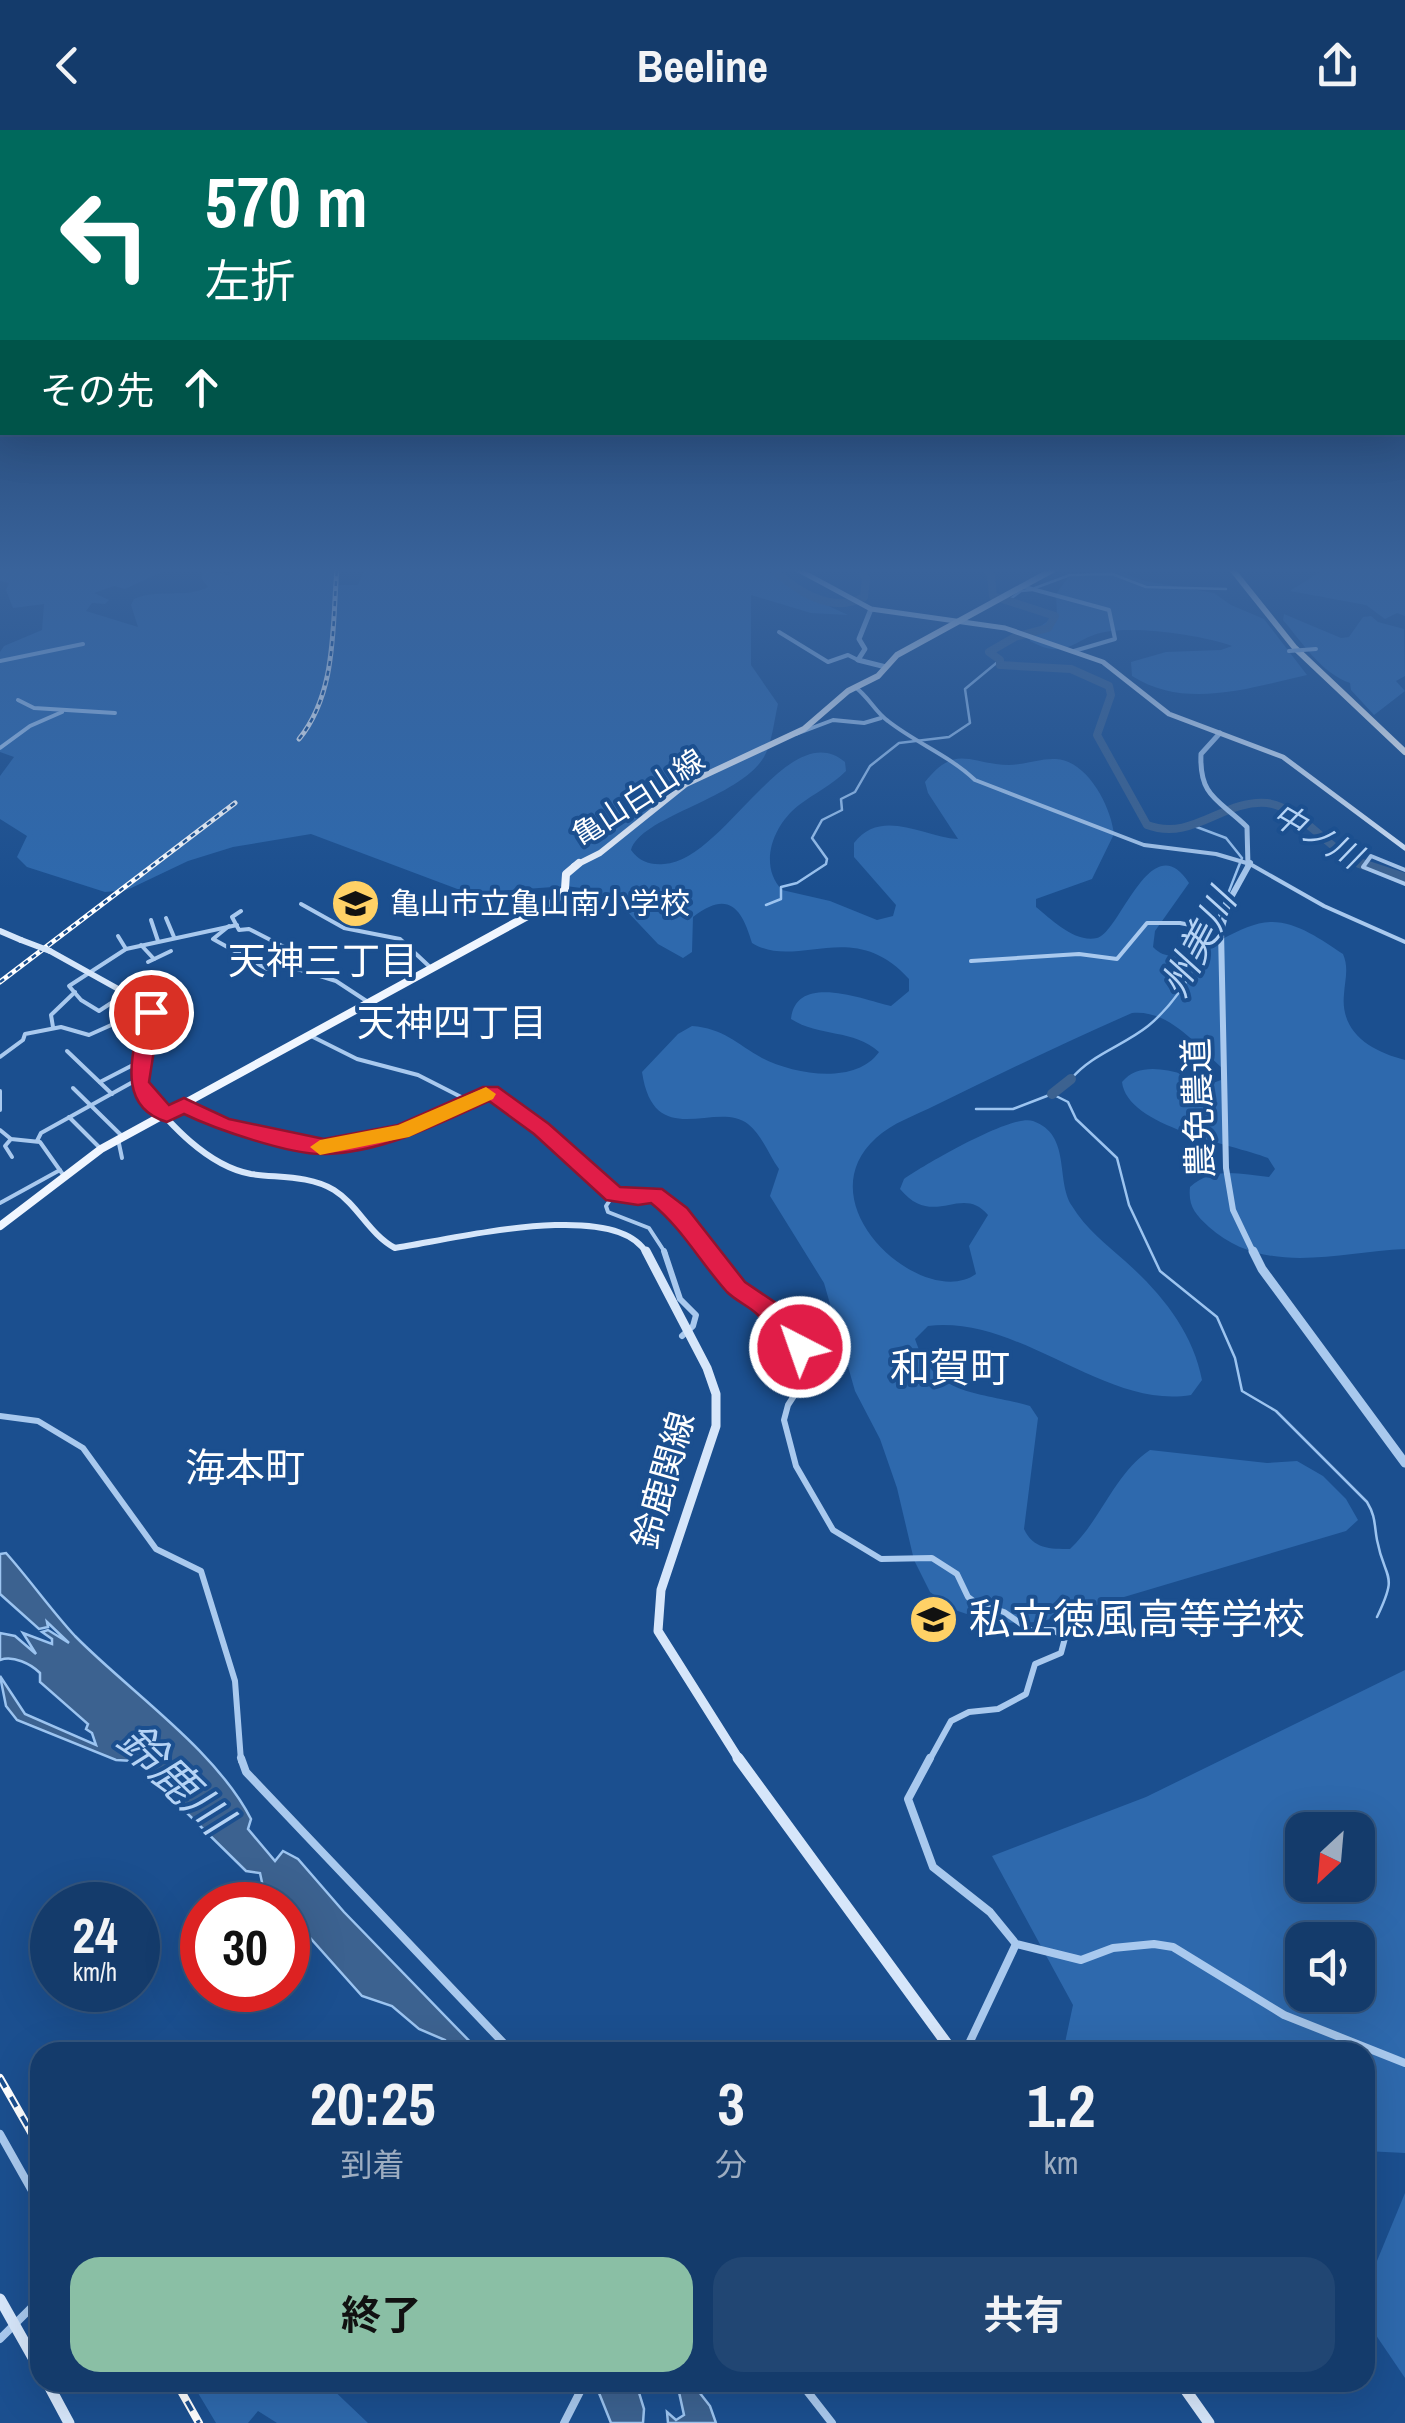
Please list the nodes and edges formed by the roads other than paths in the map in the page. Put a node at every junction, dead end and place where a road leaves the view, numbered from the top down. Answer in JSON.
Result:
{"nodes":[{"id":1,"x":879,"y":675,"type":"edge"},
{"id":2,"x":1120,"y":675,"type":"edge"},
{"id":3,"x":1322,"y":675,"type":"edge"},
{"id":4,"x":1332,"y":675,"type":"edge"},
{"id":5,"x":855,"y":687,"type":"junction"},
{"id":6,"x":18,"y":700,"type":"dead end"},
{"id":7,"x":65,"y":711,"type":"junction"},
{"id":8,"x":115,"y":713,"type":"dead end"},
{"id":9,"x":883,"y":718,"type":"junction"},
{"id":10,"x":793,"y":734,"type":"junction"},
{"id":11,"x":1220,"y":734,"type":"junction"},
{"id":12,"x":1405,"y":744,"type":"edge"},
{"id":13,"x":0,"y":748,"type":"edge"},
{"id":14,"x":1405,"y":752,"type":"edge"},
{"id":15,"x":1405,"y":848,"type":"edge"},
{"id":16,"x":1247,"y":863,"type":"junction"},
{"id":17,"x":1405,"y":870,"type":"edge"},
{"id":18,"x":1405,"y":884,"type":"edge"},
{"id":19,"x":301,"y":904,"type":"dead end"},
{"id":20,"x":241,"y":910,"type":"dead end"},
{"id":21,"x":166,"y":918,"type":"dead end"},
{"id":22,"x":152,"y":920,"type":"dead end"},
{"id":23,"x":237,"y":925,"type":"junction"},
{"id":24,"x":228,"y":926,"type":"junction"},
{"id":25,"x":1214,"y":929,"type":"junction"},
{"id":26,"x":0,"y":931,"type":"edge"},
{"id":27,"x":118,"y":936,"type":"dead end"},
{"id":28,"x":174,"y":937,"type":"junction"},
{"id":29,"x":158,"y":941,"type":"junction"},
{"id":30,"x":1405,"y":942,"type":"edge"},
{"id":31,"x":141,"y":945,"type":"junction"},
{"id":32,"x":126,"y":948,"type":"junction"},
{"id":33,"x":171,"y":951,"type":"dead end"},
{"id":34,"x":970,"y":961,"type":"dead end"},
{"id":35,"x":276,"y":963,"type":"junction"},
{"id":36,"x":433,"y":970,"type":"junction"},
{"id":37,"x":89,"y":972,"type":"junction"},
{"id":38,"x":75,"y":992,"type":"junction"},
{"id":39,"x":127,"y":992,"type":"junction"},
{"id":40,"x":370,"y":1004,"type":"junction"},
{"id":41,"x":149,"y":1008,"type":"junction"},
{"id":42,"x":53,"y":1026,"type":"junction"},
{"id":43,"x":311,"y":1036,"type":"junction"},
{"id":44,"x":67,"y":1051,"type":"dead end"},
{"id":45,"x":0,"y":1058,"type":"edge"},
{"id":46,"x":131,"y":1066,"type":"dead end"},
{"id":47,"x":100,"y":1082,"type":"junction"},
{"id":48,"x":131,"y":1083,"type":"dead end"},
{"id":49,"x":73,"y":1088,"type":"dead end"},
{"id":50,"x":0,"y":1091,"type":"edge"},
{"id":51,"x":112,"y":1094,"type":"junction"},
{"id":52,"x":471,"y":1102,"type":"junction"},
{"id":53,"x":90,"y":1106,"type":"junction"},
{"id":54,"x":184,"y":1106,"type":"junction"},
{"id":55,"x":0,"y":1110,"type":"edge"},
{"id":56,"x":167,"y":1115,"type":"junction"},
{"id":57,"x":69,"y":1117,"type":"junction"},
{"id":58,"x":0,"y":1130,"type":"edge"},
{"id":59,"x":120,"y":1138,"type":"junction"},
{"id":60,"x":11,"y":1139,"type":"junction"},
{"id":61,"x":37,"y":1141,"type":"junction"},
{"id":62,"x":101,"y":1149,"type":"junction"},
{"id":63,"x":12,"y":1157,"type":"dead end"},
{"id":64,"x":122,"y":1158,"type":"dead end"},
{"id":65,"x":62,"y":1173,"type":"junction"},
{"id":66,"x":614,"y":1194,"type":"junction"},
{"id":67,"x":0,"y":1203,"type":"edge"},
{"id":68,"x":0,"y":1226,"type":"edge"},
{"id":69,"x":686,"y":1334,"type":"junction"},
{"id":70,"x":0,"y":1416,"type":"edge"},
{"id":71,"x":1405,"y":1463,"type":"edge"},
{"id":72,"x":1016,"y":1944,"type":"junction"},
{"id":73,"x":502,"y":2042,"type":"edge"},
{"id":74,"x":946,"y":2042,"type":"edge"},
{"id":75,"x":971,"y":2042,"type":"edge"},
{"id":76,"x":1346,"y":2042,"type":"edge"},
{"id":77,"x":1375,"y":2052,"type":"edge"},
{"id":78,"x":1405,"y":2063,"type":"edge"},
{"id":79,"x":0,"y":2134,"type":"edge"},
{"id":80,"x":30,"y":2187,"type":"edge"},
{"id":81,"x":0,"y":2299,"type":"edge"},
{"id":82,"x":30,"y":2308,"type":"edge"},
{"id":83,"x":14,"y":2323,"type":"junction"},
{"id":84,"x":0,"y":2339,"type":"edge"},
{"id":85,"x":30,"y":2352,"type":"edge"},
{"id":86,"x":52,"y":2392,"type":"edge"},
{"id":87,"x":579,"y":2392,"type":"edge"},
{"id":88,"x":808,"y":2392,"type":"edge"},
{"id":89,"x":1187,"y":2392,"type":"edge"},
{"id":90,"x":69,"y":2423,"type":"edge"},
{"id":91,"x":564,"y":2423,"type":"edge"},
{"id":92,"x":832,"y":2423,"type":"edge"},
{"id":93,"x":1209,"y":2423,"type":"edge"}],
"edges":[{"from":1,"to":5,"type":"main road","name":"亀山白山線"},
{"from":2,"to":11,"type":"main road"},
{"from":3,"to":14,"type":"highway"},
{"from":4,"to":12,"type":"highway"},
{"from":5,"to":9,"type":"street"},
{"from":5,"to":10,"type":"main road","name":"亀山白山線"},
{"from":6,"to":7,"type":"street"},
{"from":7,"to":8,"type":"street"},
{"from":7,"to":13,"type":"street"},
{"from":9,"to":10,"type":"street"},
{"from":9,"to":16,"type":"street"},
{"from":10,"to":36,"type":"main road","name":"亀山白山線"},
{"from":11,"to":15,"type":"main road"},
{"from":11,"to":16,"type":"street"},
{"from":16,"to":25,"type":"street","name":"農免農道"},
{"from":16,"to":30,"type":"street"},
{"from":17,"to":18,"type":"street"},
{"from":19,"to":36,"type":"street"},
{"from":20,"to":23,"type":"street"},
{"from":21,"to":28,"type":"street"},
{"from":22,"to":29,"type":"street"},
{"from":23,"to":24,"type":"street"},
{"from":23,"to":35,"type":"street"},
{"from":24,"to":28,"type":"street"},
{"from":24,"to":35,"type":"street"},
{"from":25,"to":34,"type":"street"},
{"from":25,"to":71,"type":"street","name":"農免農道"},
{"from":26,"to":37,"type":"main road","bridge":true},
{"from":27,"to":32,"type":"street"},
{"from":28,"to":29,"type":"street"},
{"from":29,"to":31,"type":"street"},
{"from":31,"to":32,"type":"street"},
{"from":31,"to":33,"type":"street"},
{"from":32,"to":37,"type":"street"},
{"from":35,"to":40,"type":"street"},
{"from":36,"to":40,"type":"main road","name":"亀山白山線"},
{"from":37,"to":38,"type":"street"},
{"from":37,"to":39,"type":"main road"},
{"from":38,"to":39,"type":"street"},
{"from":38,"to":42,"type":"street"},
{"from":39,"to":41,"type":"main road"},
{"from":40,"to":43,"type":"main road","name":"亀山白山線"},
{"from":41,"to":42,"type":"street"},
{"from":41,"to":56,"type":"main road","name":"鈴鹿関線"},
{"from":42,"to":45,"type":"street"},
{"from":43,"to":52,"type":"street"},
{"from":43,"to":54,"type":"main road","name":"亀山白山線"},
{"from":44,"to":47,"type":"street"},
{"from":46,"to":47,"type":"street"},
{"from":47,"to":51,"type":"street"},
{"from":48,"to":51,"type":"street"},
{"from":49,"to":53,"type":"street"},
{"from":50,"to":55,"type":"street"},
{"from":51,"to":53,"type":"street"},
{"from":52,"to":54,"type":"street"},
{"from":52,"to":66,"type":"street"},
{"from":53,"to":57,"type":"street"},
{"from":53,"to":59,"type":"street"},
{"from":54,"to":56,"type":"main road","name":"亀山白山線"},
{"from":56,"to":59,"type":"main road","name":"亀山白山線"},
{"from":56,"to":69,"type":"main road","name":"鈴鹿関線"},
{"from":57,"to":61,"type":"street"},
{"from":57,"to":62,"type":"street"},
{"from":58,"to":60,"type":"street"},
{"from":59,"to":62,"type":"main road","name":"亀山白山線"},
{"from":59,"to":64,"type":"street"},
{"from":60,"to":61,"type":"street"},
{"from":60,"to":63,"type":"street"},
{"from":61,"to":65,"type":"street"},
{"from":62,"to":65,"type":"main road","name":"亀山白山線"},
{"from":65,"to":67,"type":"street"},
{"from":65,"to":68,"type":"main road","name":"亀山白山線"},
{"from":66,"to":69,"type":"street"},
{"from":66,"to":72,"type":"street"},
{"from":69,"to":74,"type":"main road","name":"鈴鹿関線"},
{"from":70,"to":73,"type":"street"},
{"from":72,"to":75,"type":"street"},
{"from":72,"to":76,"type":"street"},
{"from":77,"to":78,"type":"street"},
{"from":79,"to":80,"type":"street"},
{"from":81,"to":83,"type":"main road"},
{"from":82,"to":83,"type":"street"},
{"from":83,"to":84,"type":"street"},
{"from":83,"to":85,"type":"main road"},
{"from":86,"to":90,"type":"main road"},
{"from":87,"to":91,"type":"street"},
{"from":88,"to":92,"type":"street"},
{"from":89,"to":93,"type":"main road"}]}
